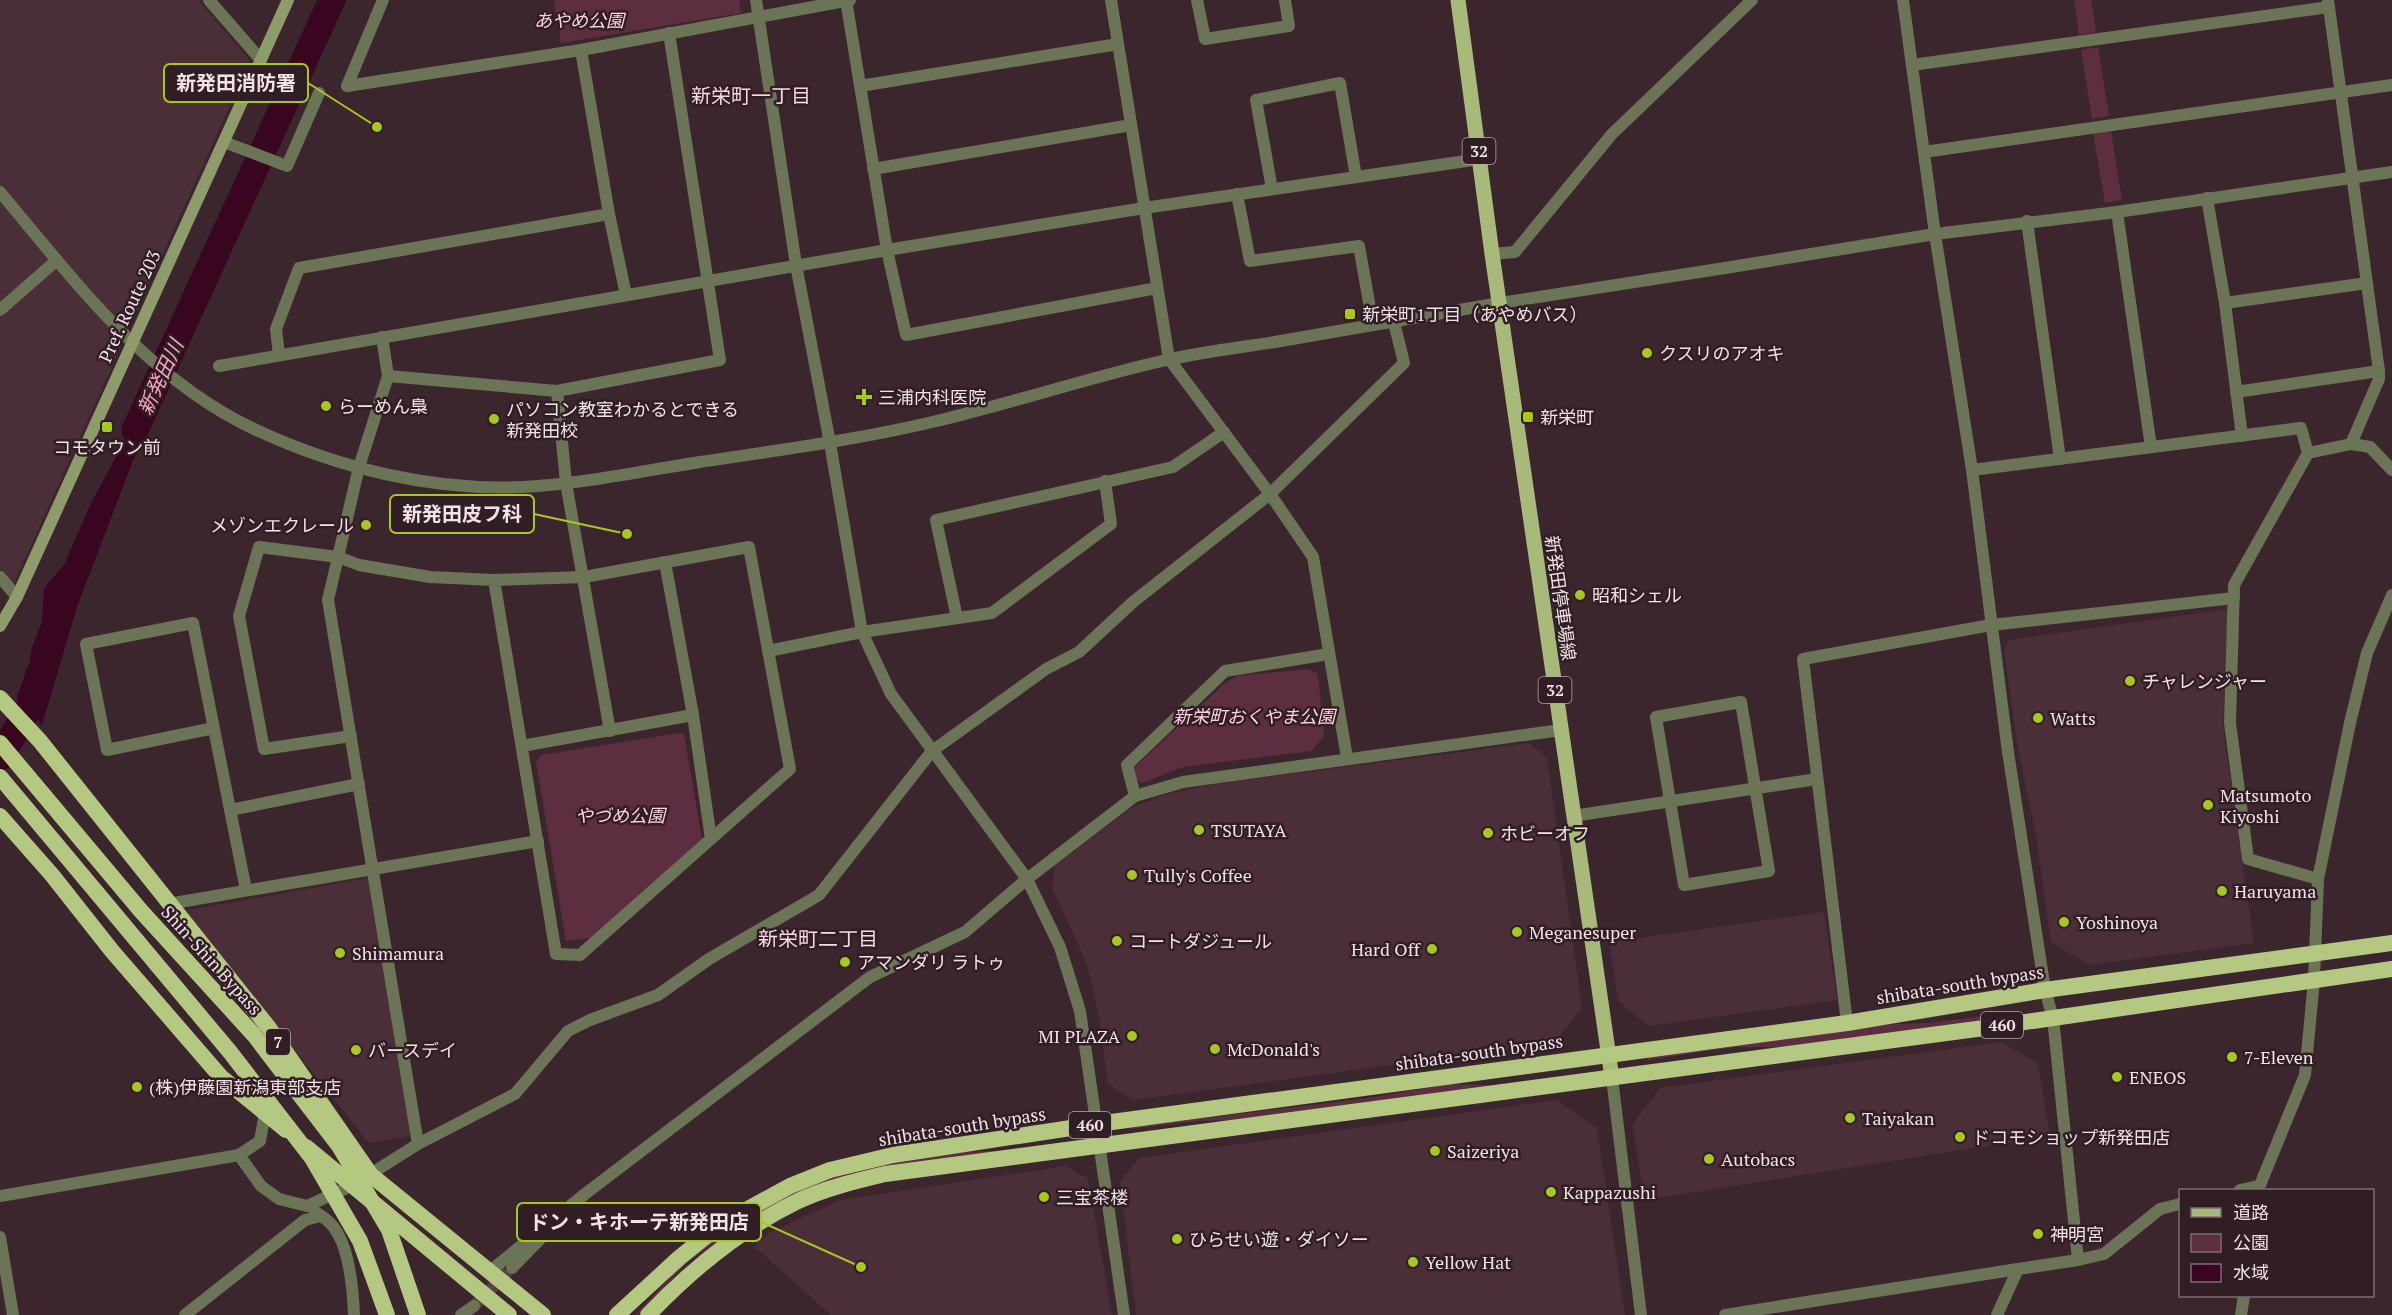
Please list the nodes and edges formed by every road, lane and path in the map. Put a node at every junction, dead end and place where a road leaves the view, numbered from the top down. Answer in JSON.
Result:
{"nodes":[{"id":1,"x":209,"y":0,"type":"edge"},
{"id":2,"x":288,"y":0,"type":"edge"},
{"id":3,"x":383,"y":0,"type":"edge"},
{"id":4,"x":756,"y":0,"type":"edge"},
{"id":5,"x":847,"y":0,"type":"edge"},
{"id":6,"x":1112,"y":0,"type":"edge"},
{"id":7,"x":1197,"y":0,"type":"edge"},
{"id":8,"x":1285,"y":0,"type":"edge"},
{"id":9,"x":1458,"y":0,"type":"edge"},
{"id":10,"x":1752,"y":0,"type":"edge"},
{"id":11,"x":1903,"y":0,"type":"edge"},
{"id":12,"x":2328,"y":4,"type":"edge"},
{"id":13,"x":758,"y":16,"type":"junction"},
{"id":14,"x":669,"y":33,"type":"junction"},
{"id":15,"x":1118,"y":44,"type":"junction"},
{"id":16,"x":581,"y":51,"type":"junction"},
{"id":17,"x":261,"y":60,"type":"junction"},
{"id":18,"x":1912,"y":65,"type":"junction"},
{"id":19,"x":2392,"y":85,"type":"edge"},
{"id":20,"x":860,"y":86,"type":"junction"},
{"id":21,"x":2340,"y":92,"type":"junction"},
{"id":22,"x":319,"y":93,"type":"dead end"},
{"id":23,"x":1131,"y":124,"type":"junction"},
{"id":24,"x":224,"y":142,"type":"junction"},
{"id":25,"x":1924,"y":152,"type":"junction"},
{"id":26,"x":1480,"y":159,"type":"junction"},
{"id":27,"x":873,"y":169,"type":"junction"},
{"id":28,"x":2392,"y":172,"type":"edge"},
{"id":29,"x":1356,"y":177,"type":"junction"},
{"id":30,"x":2353,"y":177,"type":"junction"},
{"id":31,"x":1272,"y":189,"type":"junction"},
{"id":32,"x":0,"y":192,"type":"edge"},
{"id":33,"x":1237,"y":194,"type":"junction"},
{"id":34,"x":2207,"y":198,"type":"junction"},
{"id":35,"x":1144,"y":208,"type":"junction"},
{"id":36,"x":2117,"y":212,"type":"junction"},
{"id":37,"x":609,"y":214,"type":"junction"},
{"id":38,"x":2027,"y":221,"type":"junction"},
{"id":39,"x":1935,"y":234,"type":"junction"},
{"id":40,"x":887,"y":250,"type":"junction"},
{"id":41,"x":1492,"y":254,"type":"junction"},
{"id":42,"x":57,"y":260,"type":"junction"},
{"id":43,"x":796,"y":265,"type":"junction"},
{"id":44,"x":709,"y":280,"type":"junction"},
{"id":45,"x":2367,"y":283,"type":"junction"},
{"id":46,"x":1157,"y":288,"type":"junction"},
{"id":47,"x":626,"y":295,"type":"junction"},
{"id":48,"x":1500,"y":303,"type":"junction"},
{"id":49,"x":2225,"y":303,"type":"junction"},
{"id":50,"x":0,"y":310,"type":"edge"},
{"id":51,"x":1394,"y":322,"type":"junction"},
{"id":52,"x":1373,"y":325,"type":"junction"},
{"id":53,"x":382,"y":337,"type":"junction"},
{"id":54,"x":132,"y":342,"type":"junction"},
{"id":55,"x":279,"y":355,"type":"junction"},
{"id":56,"x":1169,"y":359,"type":"junction"},
{"id":57,"x":219,"y":366,"type":"dead end"},
{"id":58,"x":2379,"y":371,"type":"junction"},
{"id":59,"x":388,"y":376,"type":"junction"},
{"id":60,"x":557,"y":391,"type":"junction"},
{"id":61,"x":2236,"y":392,"type":"junction"},
{"id":62,"x":1224,"y":432,"type":"junction"},
{"id":63,"x":2242,"y":436,"type":"junction"},
{"id":64,"x":830,"y":442,"type":"junction"},
{"id":65,"x":2351,"y":444,"type":"junction"},
{"id":66,"x":2151,"y":447,"type":"junction"},
{"id":67,"x":2308,"y":453,"type":"junction"},
{"id":68,"x":2060,"y":459,"type":"junction"},
{"id":69,"x":359,"y":467,"type":"junction"},
{"id":70,"x":1972,"y":470,"type":"junction"},
{"id":71,"x":2392,"y":470,"type":"edge"},
{"id":72,"x":1105,"y":481,"type":"junction"},
{"id":73,"x":566,"y":483,"type":"junction"},
{"id":74,"x":1270,"y":494,"type":"junction"},
{"id":75,"x":338,"y":557,"type":"junction"},
{"id":76,"x":665,"y":562,"type":"junction"},
{"id":77,"x":0,"y":577,"type":"edge"},
{"id":78,"x":584,"y":577,"type":"junction"},
{"id":79,"x":495,"y":580,"type":"junction"},
{"id":80,"x":2392,"y":595,"type":"edge"},
{"id":81,"x":17,"y":597,"type":"junction"},
{"id":82,"x":2234,"y":598,"type":"junction"},
{"id":83,"x":957,"y":618,"type":"junction"},
{"id":84,"x":1991,"y":625,"type":"junction"},
{"id":85,"x":0,"y":626,"type":"edge"},
{"id":86,"x":862,"y":632,"type":"junction"},
{"id":87,"x":768,"y":651,"type":"junction"},
{"id":88,"x":1329,"y":654,"type":"junction"},
{"id":89,"x":0,"y":698,"type":"edge"},
{"id":90,"x":693,"y":715,"type":"junction"},
{"id":91,"x":214,"y":729,"type":"junction"},
{"id":92,"x":1561,"y":730,"type":"junction"},
{"id":93,"x":610,"y":731,"type":"junction"},
{"id":94,"x":351,"y":736,"type":"junction"},
{"id":95,"x":0,"y":743,"type":"edge"},
{"id":96,"x":522,"y":746,"type":"junction"},
{"id":97,"x":932,"y":751,"type":"junction"},
{"id":98,"x":1347,"y":758,"type":"junction"},
{"id":99,"x":0,"y":777,"type":"edge"},
{"id":100,"x":1817,"y":779,"type":"junction"},
{"id":101,"x":359,"y":784,"type":"junction"},
{"id":102,"x":1756,"y":789,"type":"junction"},
{"id":103,"x":1136,"y":796,"type":"junction"},
{"id":104,"x":1670,"y":802,"type":"junction"},
{"id":105,"x":230,"y":810,"type":"junction"},
{"id":106,"x":0,"y":816,"type":"edge"},
{"id":107,"x":1573,"y":816,"type":"junction"},
{"id":108,"x":711,"y":839,"type":"junction"},
{"id":109,"x":538,"y":841,"type":"junction"},
{"id":110,"x":374,"y":869,"type":"junction"},
{"id":111,"x":1027,"y":879,"type":"junction"},
{"id":112,"x":2318,"y":879,"type":"junction"},
{"id":113,"x":246,"y":891,"type":"junction"},
{"id":114,"x":168,"y":904,"type":"junction"},
{"id":115,"x":2392,"y":943,"type":"edge"},
{"id":116,"x":2315,"y":954,"type":"junction"},
{"id":117,"x":2392,"y":969,"type":"edge"},
{"id":118,"x":2314,"y":980,"type":"junction"},
{"id":119,"x":2045,"y":990,"type":"junction"},
{"id":120,"x":2053,"y":1018,"type":"junction"},
{"id":121,"x":1847,"y":1023,"type":"junction"},
{"id":122,"x":1608,"y":1054,"type":"junction"},
{"id":123,"x":1612,"y":1078,"type":"junction"},
{"id":124,"x":265,"y":1113,"type":"junction"},
{"id":125,"x":1097,"y":1124,"type":"junction"},
{"id":126,"x":418,"y":1144,"type":"junction"},
{"id":127,"x":1100,"y":1145,"type":"junction"},
{"id":128,"x":239,"y":1155,"type":"junction"},
{"id":129,"x":371,"y":1175,"type":"junction"},
{"id":130,"x":353,"y":1185,"type":"junction"},
{"id":131,"x":2258,"y":1188,"type":"edge"},
{"id":132,"x":585,"y":1194,"type":"junction"},
{"id":133,"x":0,"y":1196,"type":"edge"},
{"id":134,"x":2179,"y":1204,"type":"edge"},
{"id":135,"x":307,"y":1206,"type":"junction"},
{"id":136,"x":320,"y":1215,"type":"junction"},
{"id":137,"x":0,"y":1237,"type":"edge"},
{"id":138,"x":2078,"y":1260,"type":"junction"},
{"id":139,"x":512,"y":1268,"type":"tunnel mouth"},
{"id":140,"x":2018,"y":1269,"type":"junction"},
{"id":141,"x":489,"y":1272,"type":"junction"},
{"id":142,"x":2244,"y":1297,"type":"edge"},
{"id":143,"x":474,"y":1306,"type":"tunnel mouth"},
{"id":144,"x":13,"y":1315,"type":"edge"},
{"id":145,"x":185,"y":1315,"type":"edge"},
{"id":146,"x":354,"y":1315,"type":"edge"},
{"id":147,"x":387,"y":1315,"type":"edge"},
{"id":148,"x":418,"y":1315,"type":"edge"},
{"id":149,"x":462,"y":1315,"type":"edge"},
{"id":150,"x":508,"y":1315,"type":"edge"},
{"id":151,"x":543,"y":1315,"type":"edge"},
{"id":152,"x":617,"y":1315,"type":"edge"},
{"id":153,"x":648,"y":1315,"type":"edge"},
{"id":154,"x":1124,"y":1315,"type":"edge"},
{"id":155,"x":1641,"y":1315,"type":"edge"},
{"id":156,"x":1725,"y":1315,"type":"edge"},
{"id":157,"x":1997,"y":1315,"type":"edge"},
{"id":158,"x":2241,"y":1315,"type":"edge"}],
"edges":[{"from":1,"to":17,"type":"street"},
{"from":2,"to":17,"type":"main road","name":"Pref. Route 203"},
{"from":3,"to":16,"type":"street"},
{"from":4,"to":13,"type":"street"},
{"from":5,"to":13,"type":"street"},
{"from":5,"to":20,"type":"street"},
{"from":6,"to":15,"type":"street"},
{"from":7,"to":8,"type":"street"},
{"from":9,"to":26,"type":"main road","number":"32"},
{"from":10,"to":41,"type":"street"},
{"from":11,"to":18,"type":"street"},
{"from":12,"to":18,"type":"street"},
{"from":12,"to":21,"type":"street"},
{"from":13,"to":14,"type":"street"},
{"from":13,"to":43,"type":"street"},
{"from":14,"to":16,"type":"street"},
{"from":14,"to":44,"type":"street"},
{"from":15,"to":20,"type":"street"},
{"from":15,"to":23,"type":"street"},
{"from":16,"to":37,"type":"street"},
{"from":17,"to":24,"type":"main road","name":"Pref. Route 203"},
{"from":18,"to":25,"type":"street"},
{"from":19,"to":21,"type":"street"},
{"from":20,"to":27,"type":"street"},
{"from":21,"to":25,"type":"street"},
{"from":21,"to":30,"type":"street"},
{"from":22,"to":24,"type":"street"},
{"from":23,"to":27,"type":"street"},
{"from":23,"to":35,"type":"street"},
{"from":24,"to":54,"type":"main road","name":"Pref. Route 203"},
{"from":25,"to":39,"type":"street"},
{"from":26,"to":29,"type":"street"},
{"from":26,"to":41,"type":"main road","number":"32"},
{"from":27,"to":40,"type":"street"},
{"from":28,"to":30,"type":"street"},
{"from":29,"to":31,"type":"street"},
{"from":29,"to":31,"type":"street"},
{"from":30,"to":34,"type":"street"},
{"from":30,"to":45,"type":"street"},
{"from":31,"to":33,"type":"street"},
{"from":32,"to":42,"type":"street"},
{"from":33,"to":35,"type":"street"},
{"from":33,"to":52,"type":"street"},
{"from":34,"to":36,"type":"street"},
{"from":34,"to":49,"type":"street"},
{"from":35,"to":40,"type":"street"},
{"from":35,"to":46,"type":"street"},
{"from":36,"to":38,"type":"street"},
{"from":36,"to":66,"type":"street"},
{"from":37,"to":47,"type":"street"},
{"from":37,"to":55,"type":"street"},
{"from":38,"to":39,"type":"street"},
{"from":38,"to":68,"type":"street"},
{"from":39,"to":48,"type":"street"},
{"from":39,"to":70,"type":"street"},
{"from":40,"to":43,"type":"street"},
{"from":40,"to":46,"type":"street"},
{"from":41,"to":48,"type":"main road","number":"32"},
{"from":42,"to":50,"type":"street"},
{"from":42,"to":54,"type":"street"},
{"from":43,"to":44,"type":"street"},
{"from":43,"to":64,"type":"street"},
{"from":44,"to":47,"type":"street"},
{"from":44,"to":60,"type":"street"},
{"from":45,"to":49,"type":"street"},
{"from":45,"to":58,"type":"street"},
{"from":46,"to":56,"type":"street"},
{"from":47,"to":53,"type":"street"},
{"from":48,"to":51,"type":"street"},
{"from":48,"to":92,"type":"main road","name":"新発田停車場線","number":"32"},
{"from":49,"to":61,"type":"street"},
{"from":51,"to":52,"type":"street"},
{"from":51,"to":74,"type":"street"},
{"from":52,"to":56,"type":"street"},
{"from":53,"to":55,"type":"street"},
{"from":53,"to":59,"type":"street"},
{"from":54,"to":69,"type":"street"},
{"from":54,"to":81,"type":"main road","name":"Pref. Route 203"},
{"from":55,"to":57,"type":"street"},
{"from":56,"to":62,"type":"street"},
{"from":56,"to":64,"type":"street"},
{"from":58,"to":61,"type":"street"},
{"from":58,"to":65,"type":"street"},
{"from":59,"to":60,"type":"street"},
{"from":59,"to":69,"type":"street"},
{"from":60,"to":73,"type":"street"},
{"from":61,"to":63,"type":"street"},
{"from":62,"to":72,"type":"street"},
{"from":62,"to":74,"type":"street"},
{"from":63,"to":66,"type":"street"},
{"from":63,"to":67,"type":"street"},
{"from":64,"to":73,"type":"street"},
{"from":64,"to":86,"type":"street"},
{"from":65,"to":67,"type":"street"},
{"from":65,"to":71,"type":"street"},
{"from":66,"to":68,"type":"street"},
{"from":67,"to":82,"type":"street"},
{"from":68,"to":70,"type":"street"},
{"from":69,"to":73,"type":"street"},
{"from":69,"to":75,"type":"street"},
{"from":70,"to":84,"type":"street"},
{"from":72,"to":83,"type":"street"},
{"from":72,"to":83,"type":"street"},
{"from":73,"to":78,"type":"street"},
{"from":74,"to":88,"type":"street"},
{"from":74,"to":97,"type":"street"},
{"from":75,"to":79,"type":"street"},
{"from":75,"to":94,"type":"street"},
{"from":75,"to":94,"type":"street"},
{"from":76,"to":78,"type":"street"},
{"from":76,"to":87,"type":"street"},
{"from":76,"to":90,"type":"street"},
{"from":77,"to":81,"type":"street"},
{"from":78,"to":79,"type":"street"},
{"from":78,"to":93,"type":"street"},
{"from":79,"to":96,"type":"street"},
{"from":80,"to":112,"type":"street"},
{"from":81,"to":85,"type":"main road","name":"Pref. Route 203"},
{"from":82,"to":84,"type":"street"},
{"from":82,"to":112,"type":"street"},
{"from":83,"to":86,"type":"street"},
{"from":84,"to":100,"type":"street"},
{"from":84,"to":119,"type":"street"},
{"from":86,"to":87,"type":"street"},
{"from":86,"to":97,"type":"street"},
{"from":87,"to":108,"type":"street"},
{"from":88,"to":98,"type":"street"},
{"from":88,"to":103,"type":"street"},
{"from":89,"to":114,"type":"highway","number":"7"},
{"from":90,"to":93,"type":"street"},
{"from":90,"to":108,"type":"street"},
{"from":91,"to":91,"type":"street"},
{"from":91,"to":105,"type":"street"},
{"from":92,"to":98,"type":"street"},
{"from":92,"to":107,"type":"main road","name":"新発田停車場線","number":"32"},
{"from":93,"to":96,"type":"street"},
{"from":94,"to":101,"type":"street"},
{"from":95,"to":148,"type":"highway","name":"Shin-Shin Bypass","number":"7","bridge":true},
{"from":96,"to":109,"type":"street"},
{"from":97,"to":111,"type":"street"},
{"from":97,"to":126,"type":"street"},
{"from":98,"to":103,"type":"street"},
{"from":99,"to":147,"type":"highway","number":"7","bridge":true},
{"from":100,"to":102,"type":"street"},
{"from":100,"to":121,"type":"street"},
{"from":101,"to":105,"type":"street"},
{"from":101,"to":110,"type":"street"},
{"from":102,"to":104,"type":"street"},
{"from":102,"to":104,"type":"street"},
{"from":102,"to":104,"type":"street"},
{"from":103,"to":111,"type":"street"},
{"from":104,"to":107,"type":"street"},
{"from":105,"to":113,"type":"street"},
{"from":106,"to":124,"type":"highway"},
{"from":107,"to":122,"type":"main road","name":"新発田停車場線","number":"32"},
{"from":108,"to":109,"type":"street"},
{"from":109,"to":110,"type":"street"},
{"from":110,"to":113,"type":"street"},
{"from":110,"to":126,"type":"street"},
{"from":111,"to":125,"type":"street"},
{"from":111,"to":132,"type":"street"},
{"from":112,"to":116,"type":"street"},
{"from":113,"to":114,"type":"street"},
{"from":114,"to":129,"type":"highway","number":"7"},
{"from":115,"to":116,"type":"highway","name":"shibata-south bypass","number":"460"},
{"from":116,"to":118,"type":"street"},
{"from":116,"to":119,"type":"highway","name":"shibata-south bypass","number":"460"},
{"from":117,"to":118,"type":"highway","name":"shibata-south bypass","number":"460"},
{"from":118,"to":120,"type":"highway","name":"shibata-south bypass","number":"460"},
{"from":118,"to":131,"type":"street"},
{"from":119,"to":120,"type":"street"},
{"from":119,"to":121,"type":"highway","name":"shibata-south bypass","number":"460"},
{"from":120,"to":123,"type":"highway","name":"shibata-south bypass","number":"460"},
{"from":120,"to":138,"type":"street"},
{"from":121,"to":122,"type":"highway","name":"shibata-south bypass","number":"460"},
{"from":122,"to":123,"type":"main road","name":"新発田停車場線","number":"32"},
{"from":122,"to":125,"type":"highway","name":"shibata-south bypass","number":"460"},
{"from":123,"to":127,"type":"highway","name":"shibata-south bypass","number":"460"},
{"from":123,"to":155,"type":"street"},
{"from":124,"to":128,"type":"street"},
{"from":124,"to":130,"type":"highway"},
{"from":125,"to":127,"type":"street"},
{"from":125,"to":152,"type":"highway","name":"shibata-south bypass","number":"460"},
{"from":126,"to":129,"type":"street"},
{"from":127,"to":153,"type":"highway","name":"shibata-south bypass","number":"460"},
{"from":127,"to":154,"type":"street"},
{"from":128,"to":133,"type":"street"},
{"from":128,"to":135,"type":"street"},
{"from":129,"to":130,"type":"street"},
{"from":129,"to":141,"type":"highway","number":"7"},
{"from":130,"to":135,"type":"street"},
{"from":130,"to":150,"type":"highway"},
{"from":132,"to":139,"type":"street"},
{"from":132,"to":141,"type":"street"},
{"from":134,"to":138,"type":"street"},
{"from":135,"to":136,"type":"street"},
{"from":136,"to":145,"type":"street"},
{"from":136,"to":146,"type":"street"},
{"from":137,"to":144,"type":"street"},
{"from":138,"to":140,"type":"street"},
{"from":140,"to":156,"type":"street"},
{"from":140,"to":157,"type":"street"},
{"from":141,"to":151,"type":"highway","number":"7"},
{"from":142,"to":158,"type":"street"},
{"from":143,"to":149,"type":"street"}]}
